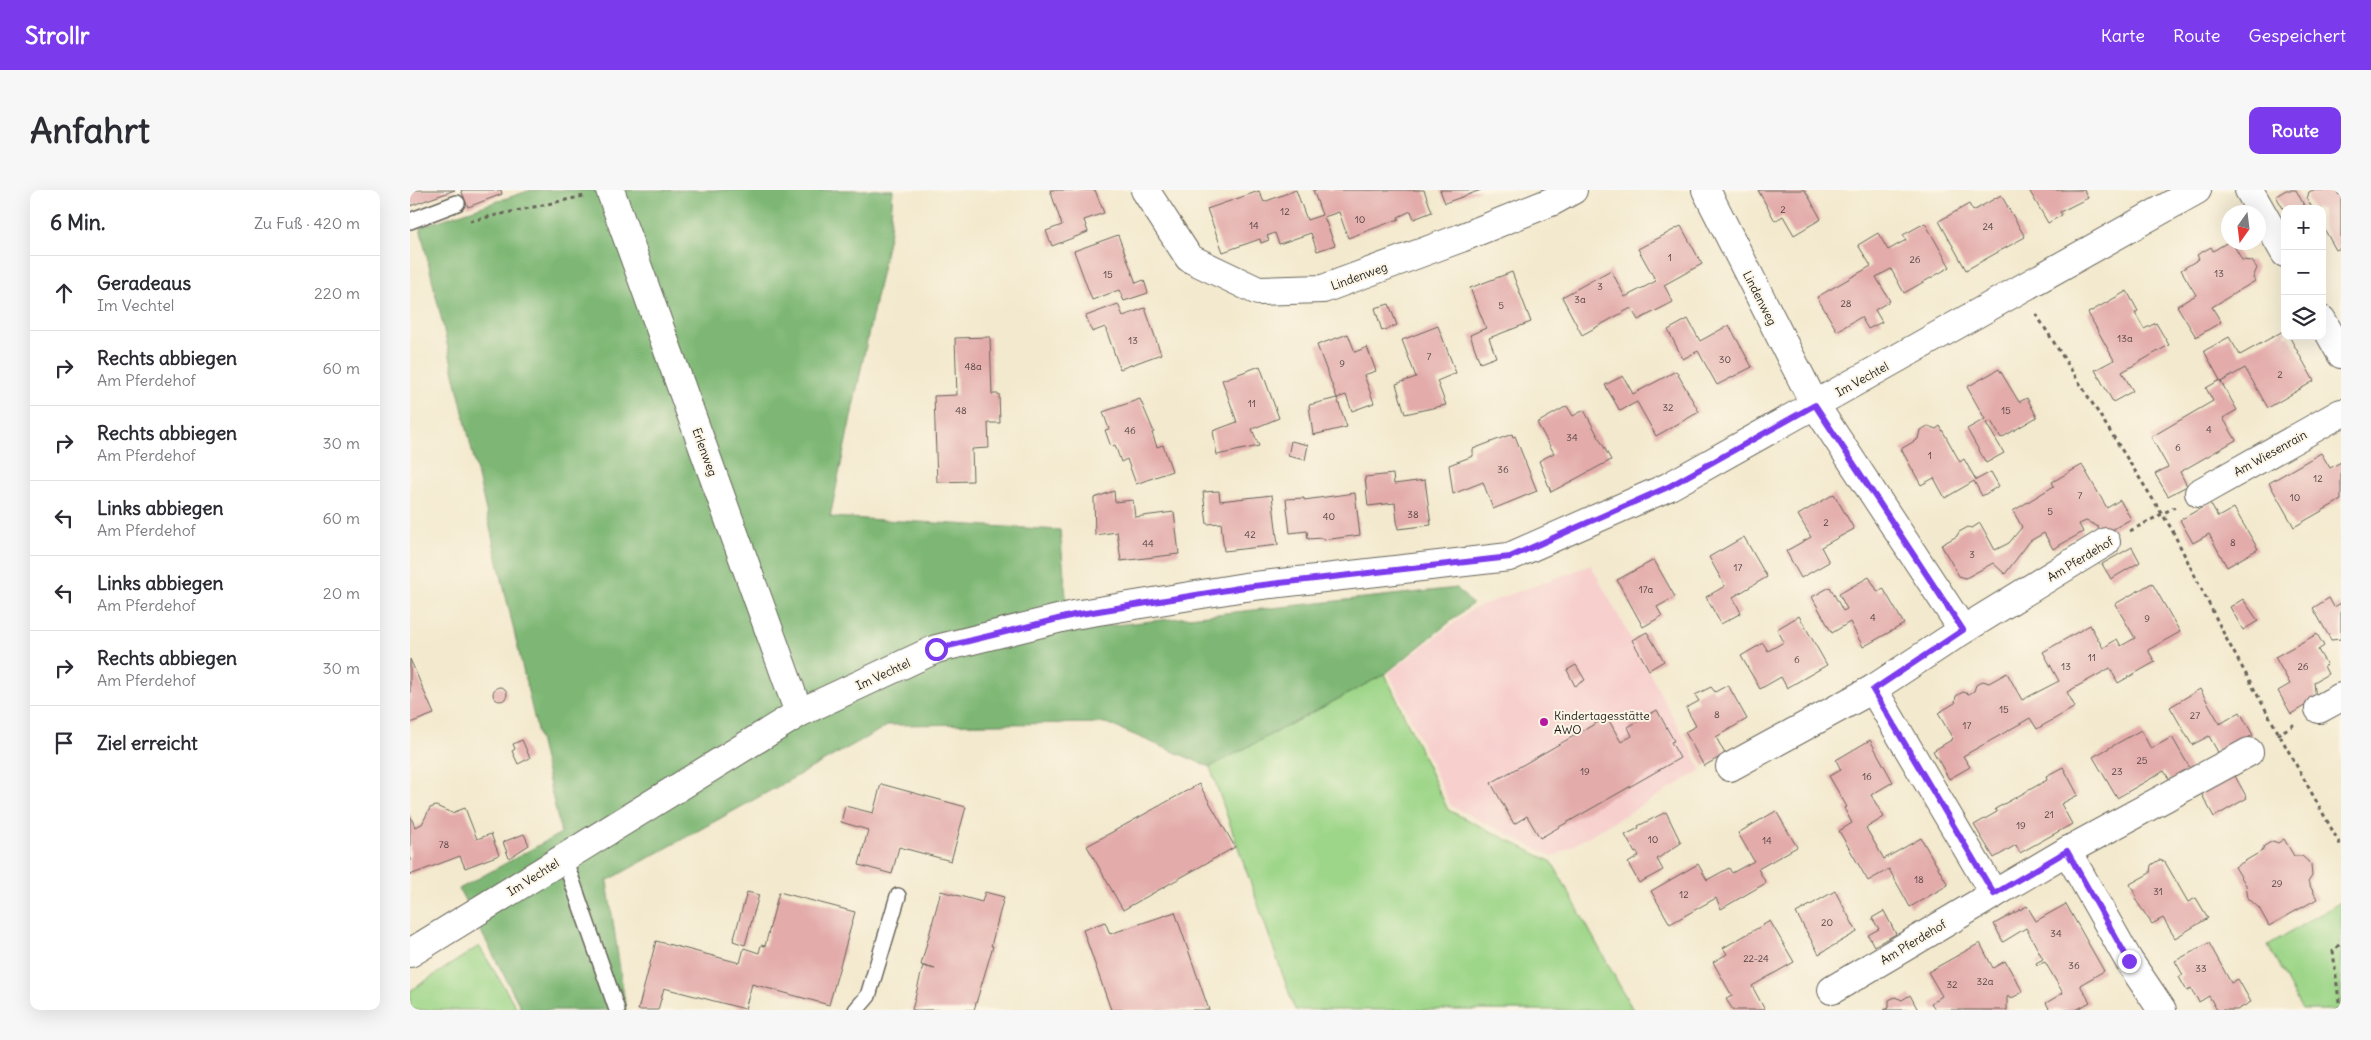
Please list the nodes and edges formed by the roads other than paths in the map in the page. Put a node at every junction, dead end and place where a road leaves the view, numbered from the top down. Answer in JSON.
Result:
{"nodes":[{"id":1,"x":610,"y":190,"type":"edge"},
{"id":2,"x":1145,"y":190,"type":"edge"},
{"id":3,"x":1573,"y":190,"type":"edge"},
{"id":4,"x":1706,"y":190,"type":"edge"},
{"id":5,"x":2197,"y":190,"type":"edge"},
{"id":6,"x":2250,"y":190,"type":"edge"},
{"id":7,"x":457,"y":203,"type":"dead end"},
{"id":8,"x":410,"y":222,"type":"edge"},
{"id":9,"x":2283,"y":250,"type":"edge"},
{"id":10,"x":2326,"y":327,"type":"edge"},
{"id":11,"x":2341,"y":354,"type":"edge"},
{"id":12,"x":1815,"y":405,"type":"junction"},
{"id":13,"x":2341,"y":412,"type":"edge"},
{"id":14,"x":2199,"y":492,"type":"road end"},
{"id":15,"x":2106,"y":542,"type":"road end"},
{"id":16,"x":1963,"y":630,"type":"junction"},
{"id":17,"x":1873,"y":690,"type":"junction"},
{"id":18,"x":799,"y":713,"type":"junction"},
{"id":19,"x":2249,"y":752,"type":"road end"},
{"id":20,"x":1730,"y":767,"type":"dead end"},
{"id":21,"x":2067,"y":851,"type":"junction"},
{"id":22,"x":564,"y":858,"type":"junction"},
{"id":23,"x":1994,"y":894,"type":"junction"},
{"id":24,"x":898,"y":896,"type":"dead end"},
{"id":25,"x":410,"y":953,"type":"edge"},
{"id":26,"x":1832,"y":990,"type":"dead end"},
{"id":27,"x":618,"y":1010,"type":"edge"},
{"id":28,"x":856,"y":1010,"type":"edge"},
{"id":29,"x":2162,"y":1010,"type":"edge"}],
"edges":[{"from":1,"to":18,"type":"street","name":"Erlenweg"},
{"from":2,"to":3,"type":"street","name":"Lindenweg"},
{"from":4,"to":12,"type":"street","name":"Lindenweg"},
{"from":5,"to":12,"type":"street","name":"Im Vechtel"},
{"from":6,"to":9,"type":"street"},
{"from":7,"to":8,"type":"lane"},
{"from":10,"to":11,"type":"street"},
{"from":12,"to":16,"type":"street"},
{"from":12,"to":18,"type":"street","name":"Im Vechtel"},
{"from":13,"to":14,"type":"street","name":"Am Wiesenrain"},
{"from":15,"to":16,"type":"street","name":"Am Pferdehof"},
{"from":16,"to":17,"type":"street","name":"Am Pferdehof"},
{"from":17,"to":20,"type":"street","name":"Am Pferdehof"},
{"from":17,"to":23,"type":"street"},
{"from":18,"to":22,"type":"street","name":"Im Vechtel"},
{"from":19,"to":21,"type":"street","name":"Am Pferdehof"},
{"from":21,"to":23,"type":"street","name":"Am Pferdehof"},
{"from":21,"to":29,"type":"street"},
{"from":22,"to":25,"type":"street","name":"Im Vechtel"},
{"from":22,"to":27,"type":"lane"},
{"from":23,"to":26,"type":"street","name":"Am Pferdehof"},
{"from":24,"to":28,"type":"lane"}]}
